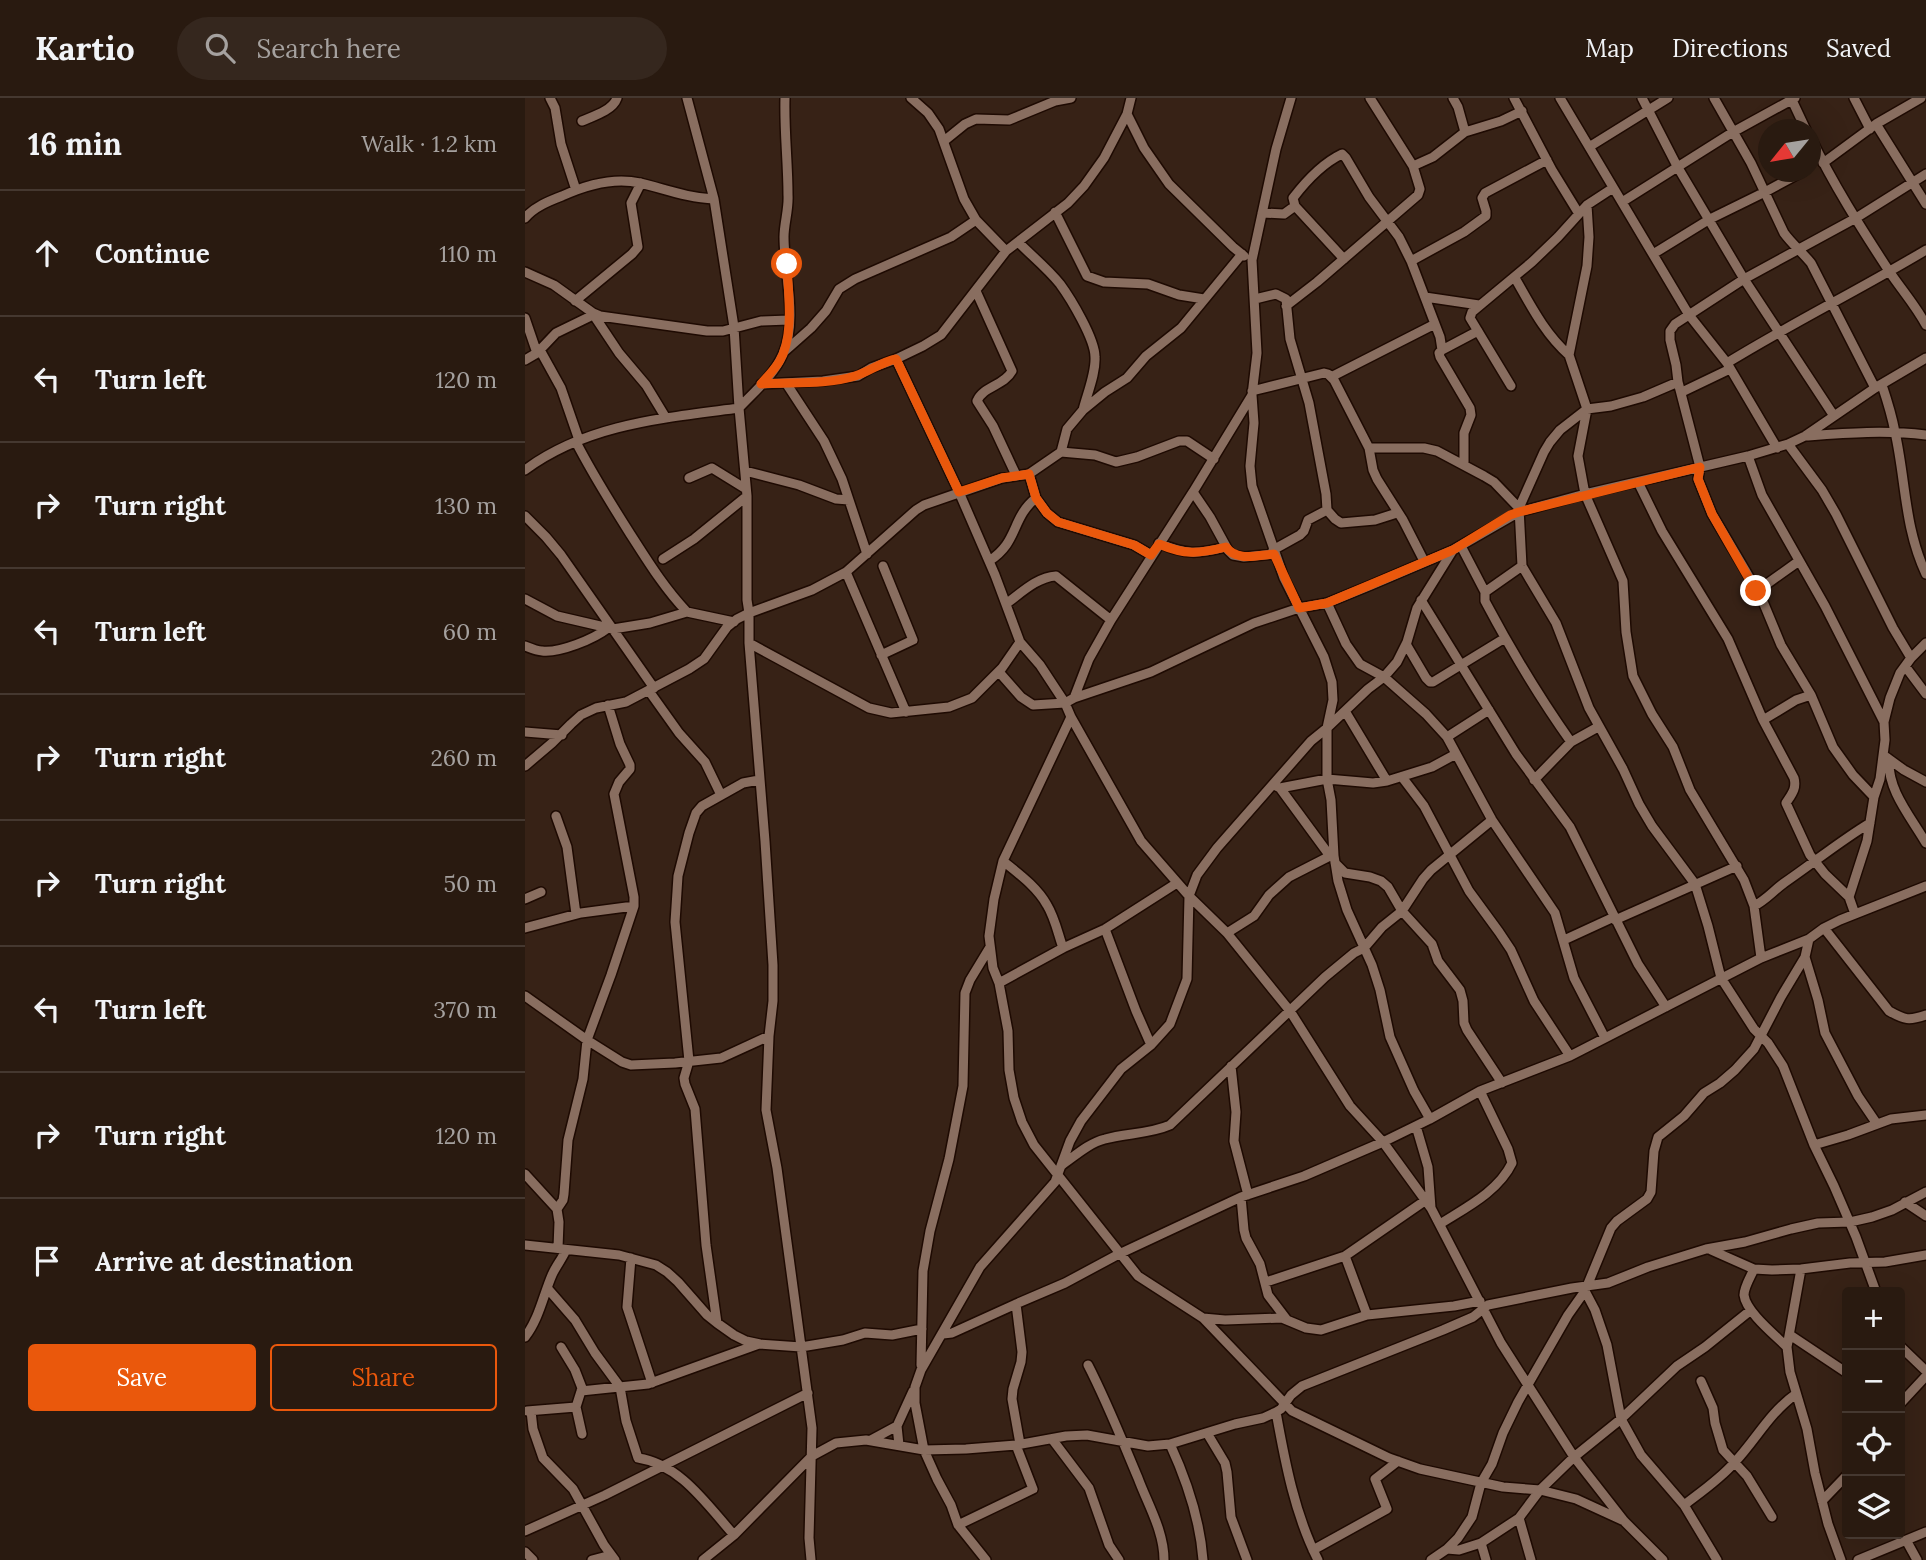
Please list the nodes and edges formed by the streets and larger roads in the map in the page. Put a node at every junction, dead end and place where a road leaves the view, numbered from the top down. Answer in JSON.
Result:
{"nodes":[{"id":1,"x":549,"y":98,"type":"edge"},
{"id":2,"x":617,"y":98,"type":"edge"},
{"id":3,"x":687,"y":98,"type":"edge"},
{"id":4,"x":785,"y":98,"type":"edge"},
{"id":5,"x":911,"y":98,"type":"edge"},
{"id":6,"x":1071,"y":98,"type":"edge"},
{"id":7,"x":1291,"y":98,"type":"edge"},
{"id":8,"x":1370,"y":98,"type":"edge"},
{"id":9,"x":1454,"y":98,"type":"edge"},
{"id":10,"x":1514,"y":98,"type":"edge"},
{"id":11,"x":1560,"y":98,"type":"edge"},
{"id":12,"x":1642,"y":98,"type":"edge"},
{"id":13,"x":1668,"y":98,"type":"edge"},
{"id":14,"x":1714,"y":98,"type":"edge"},
{"id":15,"x":1854,"y":98,"type":"edge"},
{"id":16,"x":1921,"y":98,"type":"edge"},
{"id":17,"x":1793,"y":99,"type":"edge"},
{"id":18,"x":1055,"y":100,"type":"edge"},
{"id":19,"x":1127,"y":104,"type":"edge"},
{"id":20,"x":1649,"y":110,"type":"junction"},
{"id":21,"x":1522,"y":111,"type":"junction"},
{"id":22,"x":1801,"y":119,"type":"edge"},
{"id":23,"x":582,"y":121,"type":"dead end"},
{"id":24,"x":1873,"y":126,"type":"junction"},
{"id":25,"x":1465,"y":132,"type":"junction"},
{"id":26,"x":1734,"y":132,"type":"junction"},
{"id":27,"x":944,"y":141,"type":"junction"},
{"id":28,"x":1589,"y":147,"type":"junction"},
{"id":29,"x":1547,"y":160,"type":"junction"},
{"id":30,"x":1822,"y":162,"type":"joint"},
{"id":31,"x":1413,"y":166,"type":"junction"},
{"id":32,"x":1677,"y":166,"type":"junction"},
{"id":33,"x":1926,"y":174,"type":"edge"},
{"id":34,"x":1784,"y":182,"type":"edge"},
{"id":35,"x":1913,"y":182,"type":"junction"},
{"id":36,"x":641,"y":183,"type":"junction"},
{"id":37,"x":1613,"y":188,"type":"junction"},
{"id":38,"x":576,"y":190,"type":"junction"},
{"id":39,"x":1765,"y":192,"type":"junction"},
{"id":40,"x":714,"y":199,"type":"junction"},
{"id":41,"x":1622,"y":202,"type":"junction"},
{"id":42,"x":1926,"y":204,"type":"edge"},
{"id":43,"x":1587,"y":205,"type":"junction"},
{"id":44,"x":1295,"y":206,"type":"junction"},
{"id":45,"x":1055,"y":212,"type":"junction"},
{"id":46,"x":1262,"y":213,"type":"junction"},
{"id":47,"x":1579,"y":214,"type":"junction"},
{"id":48,"x":525,"y":218,"type":"edge"},
{"id":49,"x":1856,"y":218,"type":"junction"},
{"id":50,"x":1710,"y":219,"type":"junction"},
{"id":51,"x":976,"y":220,"type":"junction"},
{"id":52,"x":1388,"y":220,"type":"junction"},
{"id":53,"x":1017,"y":242,"type":"junction"},
{"id":54,"x":1799,"y":249,"type":"junction"},
{"id":55,"x":1926,"y":250,"type":"edge"},
{"id":56,"x":1006,"y":251,"type":"junction"},
{"id":57,"x":1242,"y":254,"type":"junction"},
{"id":58,"x":1653,"y":254,"type":"junction"},
{"id":59,"x":1344,"y":259,"type":"junction"},
{"id":60,"x":1252,"y":260,"type":"junction"},
{"id":61,"x":1411,"y":261,"type":"junction"},
{"id":62,"x":525,"y":272,"type":"edge"},
{"id":63,"x":1889,"y":272,"type":"junction"},
{"id":64,"x":1515,"y":278,"type":"junction"},
{"id":65,"x":1744,"y":279,"type":"junction"},
{"id":66,"x":976,"y":291,"type":"junction"},
{"id":67,"x":1425,"y":297,"type":"junction"},
{"id":68,"x":1204,"y":299,"type":"junction"},
{"id":69,"x":1255,"y":299,"type":"junction"},
{"id":70,"x":575,"y":301,"type":"junction"},
{"id":71,"x":1831,"y":303,"type":"junction"},
{"id":72,"x":1479,"y":305,"type":"junction"},
{"id":73,"x":1286,"y":306,"type":"junction"},
{"id":74,"x":593,"y":314,"type":"junction"},
{"id":75,"x":1689,"y":315,"type":"junction"},
{"id":76,"x":525,"y":318,"type":"edge"},
{"id":77,"x":789,"y":320,"type":"junction"},
{"id":78,"x":1435,"y":324,"type":"junction"},
{"id":79,"x":1926,"y":325,"type":"edge"},
{"id":80,"x":734,"y":327,"type":"junction"},
{"id":81,"x":1478,"y":331,"type":"junction"},
{"id":82,"x":1779,"y":331,"type":"junction"},
{"id":83,"x":1441,"y":350,"type":"junction"},
{"id":84,"x":538,"y":351,"type":"junction"},
{"id":85,"x":783,"y":352,"type":"junction"},
{"id":86,"x":1569,"y":355,"type":"junction"},
{"id":87,"x":896,"y":359,"type":"junction"},
{"id":88,"x":1926,"y":359,"type":"edge"},
{"id":89,"x":525,"y":360,"type":"edge"},
{"id":90,"x":1728,"y":366,"type":"junction"},
{"id":91,"x":1331,"y":377,"type":"junction"},
{"id":92,"x":1303,"y":379,"type":"junction"},
{"id":93,"x":1678,"y":382,"type":"junction"},
{"id":94,"x":786,"y":383,"type":"junction"},
{"id":95,"x":761,"y":384,"type":"junction"},
{"id":96,"x":1511,"y":386,"type":"dead end"},
{"id":97,"x":1878,"y":387,"type":"junction"},
{"id":98,"x":1682,"y":392,"type":"junction"},
{"id":99,"x":1252,"y":393,"type":"junction"},
{"id":100,"x":739,"y":408,"type":"junction"},
{"id":101,"x":1587,"y":409,"type":"junction"},
{"id":102,"x":1083,"y":410,"type":"junction"},
{"id":103,"x":1834,"y":416,"type":"junction"},
{"id":104,"x":666,"y":418,"type":"junction"},
{"id":105,"x":1895,"y":431,"type":"junction"},
{"id":106,"x":1926,"y":435,"type":"edge"},
{"id":107,"x":1805,"y":436,"type":"junction"},
{"id":108,"x":577,"y":441,"type":"junction"},
{"id":109,"x":1788,"y":444,"type":"junction"},
{"id":110,"x":1369,"y":448,"type":"junction"},
{"id":111,"x":1777,"y":448,"type":"junction"},
{"id":112,"x":1061,"y":452,"type":"junction"},
{"id":113,"x":1748,"y":456,"type":"junction"},
{"id":114,"x":1214,"y":459,"type":"junction"},
{"id":115,"x":1464,"y":465,"type":"junction"},
{"id":116,"x":1700,"y":467,"type":"junction"},
{"id":117,"x":525,"y":470,"type":"edge"},
{"id":118,"x":745,"y":471,"type":"junction"},
{"id":119,"x":1029,"y":474,"type":"junction"},
{"id":120,"x":1016,"y":475,"type":"junction"},
{"id":121,"x":689,"y":478,"type":"dead end"},
{"id":122,"x":1638,"y":482,"type":"junction"},
{"id":123,"x":746,"y":492,"type":"junction"},
{"id":124,"x":959,"y":492,"type":"junction"},
{"id":125,"x":1193,"y":492,"type":"junction"},
{"id":126,"x":1585,"y":494,"type":"junction"},
{"id":127,"x":1036,"y":498,"type":"junction"},
{"id":128,"x":849,"y":500,"type":"junction"},
{"id":129,"x":1327,"y":510,"type":"junction"},
{"id":130,"x":1519,"y":510,"type":"junction"},
{"id":131,"x":1397,"y":513,"type":"junction"},
{"id":132,"x":525,"y":516,"type":"edge"},
{"id":133,"x":1159,"y":544,"type":"junction"},
{"id":134,"x":1226,"y":547,"type":"junction"},
{"id":135,"x":1457,"y":548,"type":"junction"},
{"id":136,"x":1274,"y":552,"type":"junction"},
{"id":137,"x":867,"y":554,"type":"junction"},
{"id":138,"x":1151,"y":555,"type":"junction"},
{"id":139,"x":663,"y":559,"type":"dead end"},
{"id":140,"x":989,"y":561,"type":"junction"},
{"id":141,"x":1424,"y":561,"type":"junction"},
{"id":142,"x":1800,"y":561,"type":"junction"},
{"id":143,"x":883,"y":566,"type":"dead end"},
{"id":144,"x":1522,"y":566,"type":"junction"},
{"id":145,"x":846,"y":572,"type":"junction"},
{"id":146,"x":1926,"y":574,"type":"edge"},
{"id":147,"x":1756,"y":591,"type":"junction"},
{"id":148,"x":1485,"y":592,"type":"junction"},
{"id":149,"x":525,"y":599,"type":"edge"},
{"id":150,"x":1421,"y":600,"type":"junction"},
{"id":151,"x":1327,"y":603,"type":"junction"},
{"id":152,"x":1006,"y":604,"type":"junction"},
{"id":153,"x":1299,"y":608,"type":"junction"},
{"id":154,"x":687,"y":612,"type":"junction"},
{"id":155,"x":749,"y":613,"type":"junction"},
{"id":156,"x":1111,"y":620,"type":"junction"},
{"id":157,"x":734,"y":622,"type":"junction"},
{"id":158,"x":610,"y":629,"type":"junction"},
{"id":159,"x":1505,"y":638,"type":"junction"},
{"id":160,"x":1020,"y":642,"type":"junction"},
{"id":161,"x":749,"y":643,"type":"junction"},
{"id":162,"x":1406,"y":643,"type":"junction"},
{"id":163,"x":1926,"y":643,"type":"edge"},
{"id":164,"x":525,"y":646,"type":"edge"},
{"id":165,"x":881,"y":655,"type":"junction"},
{"id":166,"x":1908,"y":662,"type":"junction"},
{"id":167,"x":1461,"y":664,"type":"junction"},
{"id":168,"x":999,"y":672,"type":"junction"},
{"id":169,"x":1384,"y":677,"type":"junction"},
{"id":170,"x":652,"y":690,"type":"junction"},
{"id":171,"x":1926,"y":694,"type":"edge"},
{"id":172,"x":1811,"y":695,"type":"junction"},
{"id":173,"x":1070,"y":701,"type":"junction"},
{"id":174,"x":608,"y":705,"type":"junction"},
{"id":175,"x":1489,"y":710,"type":"junction"},
{"id":176,"x":1345,"y":711,"type":"junction"},
{"id":177,"x":906,"y":712,"type":"junction"},
{"id":178,"x":1071,"y":717,"type":"junction"},
{"id":179,"x":1763,"y":720,"type":"junction"},
{"id":180,"x":1884,"y":722,"type":"junction"},
{"id":181,"x":1598,"y":727,"type":"junction"},
{"id":182,"x":1327,"y":729,"type":"junction"},
{"id":183,"x":525,"y":732,"type":"edge"},
{"id":184,"x":562,"y":734,"type":"junction"},
{"id":185,"x":1447,"y":737,"type":"junction"},
{"id":186,"x":1571,"y":742,"type":"junction"},
{"id":187,"x":1457,"y":754,"type":"junction"},
{"id":188,"x":1886,"y":757,"type":"junction"},
{"id":189,"x":525,"y":766,"type":"edge"},
{"id":190,"x":1402,"y":777,"type":"junction"},
{"id":191,"x":1327,"y":779,"type":"junction"},
{"id":192,"x":759,"y":780,"type":"junction"},
{"id":193,"x":1534,"y":780,"type":"junction"},
{"id":194,"x":1387,"y":781,"type":"junction"},
{"id":195,"x":1926,"y":782,"type":"edge"},
{"id":196,"x":1277,"y":786,"type":"junction"},
{"id":197,"x":721,"y":795,"type":"junction"},
{"id":198,"x":1874,"y":797,"type":"junction"},
{"id":199,"x":556,"y":816,"type":"dead end"},
{"id":200,"x":1492,"y":820,"type":"junction"},
{"id":201,"x":1870,"y":823,"type":"junction"},
{"id":202,"x":1926,"y":843,"type":"edge"},
{"id":203,"x":1449,"y":855,"type":"junction"},
{"id":204,"x":1333,"y":858,"type":"junction"},
{"id":205,"x":1003,"y":861,"type":"junction"},
{"id":206,"x":1815,"y":862,"type":"junction"},
{"id":207,"x":1737,"y":866,"type":"junction"},
{"id":208,"x":1177,"y":883,"type":"junction"},
{"id":209,"x":1695,"y":884,"type":"junction"},
{"id":210,"x":1926,"y":886,"type":"edge"},
{"id":211,"x":541,"y":892,"type":"dead end"},
{"id":212,"x":1189,"y":896,"type":"junction"},
{"id":213,"x":1849,"y":897,"type":"junction"},
{"id":214,"x":525,"y":899,"type":"edge"},
{"id":215,"x":634,"y":906,"type":"junction"},
{"id":216,"x":1754,"y":906,"type":"junction"},
{"id":217,"x":1402,"y":911,"type":"junction"},
{"id":218,"x":576,"y":914,"type":"junction"},
{"id":219,"x":1855,"y":914,"type":"junction"},
{"id":220,"x":1615,"y":919,"type":"junction"},
{"id":221,"x":525,"y":928,"type":"edge"},
{"id":222,"x":1824,"y":928,"type":"junction"},
{"id":223,"x":1105,"y":929,"type":"junction"},
{"id":224,"x":1227,"y":933,"type":"junction"},
{"id":225,"x":1809,"y":939,"type":"junction"},
{"id":226,"x":1564,"y":940,"type":"junction"},
{"id":227,"x":990,"y":947,"type":"junction"},
{"id":228,"x":1063,"y":948,"type":"junction"},
{"id":229,"x":1364,"y":948,"type":"junction"},
{"id":230,"x":1805,"y":957,"type":"junction"},
{"id":231,"x":1761,"y":958,"type":"junction"},
{"id":232,"x":978,"y":967,"type":"junction"},
{"id":233,"x":993,"y":968,"type":"junction"},
{"id":234,"x":1721,"y":978,"type":"junction"},
{"id":235,"x":999,"y":982,"type":"junction"},
{"id":236,"x":525,"y":996,"type":"edge"},
{"id":237,"x":1666,"y":1007,"type":"junction"},
{"id":238,"x":1290,"y":1011,"type":"junction"},
{"id":239,"x":1926,"y":1015,"type":"edge"},
{"id":240,"x":769,"y":1035,"type":"junction"},
{"id":241,"x":1760,"y":1037,"type":"junction"},
{"id":242,"x":1605,"y":1038,"type":"junction"},
{"id":243,"x":587,"y":1040,"type":"junction"},
{"id":244,"x":1151,"y":1045,"type":"junction"},
{"id":245,"x":1570,"y":1056,"type":"junction"},
{"id":246,"x":689,"y":1061,"type":"junction"},
{"id":247,"x":1231,"y":1066,"type":"junction"},
{"id":248,"x":1502,"y":1083,"type":"junction"},
{"id":249,"x":1480,"y":1091,"type":"junction"},
{"id":250,"x":1926,"y":1115,"type":"edge"},
{"id":251,"x":1430,"y":1119,"type":"junction"},
{"id":252,"x":1877,"y":1124,"type":"junction"},
{"id":253,"x":1416,"y":1126,"type":"junction"},
{"id":254,"x":1383,"y":1142,"type":"junction"},
{"id":255,"x":1814,"y":1145,"type":"junction"},
{"id":256,"x":1060,"y":1169,"type":"junction"},
{"id":257,"x":525,"y":1174,"type":"edge"},
{"id":258,"x":1926,"y":1192,"type":"edge"},
{"id":259,"x":1245,"y":1196,"type":"junction"},
{"id":260,"x":1905,"y":1202,"type":"junction"},
{"id":261,"x":1429,"y":1204,"type":"junction"},
{"id":262,"x":557,"y":1209,"type":"junction"},
{"id":263,"x":1926,"y":1216,"type":"edge"},
{"id":264,"x":1850,"y":1222,"type":"junction"},
{"id":265,"x":1440,"y":1224,"type":"junction"},
{"id":266,"x":525,"y":1245,"type":"edge"},
{"id":267,"x":562,"y":1249,"type":"junction"},
{"id":268,"x":1706,"y":1249,"type":"junction"},
{"id":269,"x":1119,"y":1254,"type":"junction"},
{"id":270,"x":1926,"y":1255,"type":"edge"},
{"id":271,"x":1345,"y":1256,"type":"junction"},
{"id":272,"x":631,"y":1258,"type":"junction"},
{"id":273,"x":1864,"y":1263,"type":"junction"},
{"id":274,"x":1754,"y":1269,"type":"junction"},
{"id":275,"x":1801,"y":1269,"type":"junction"},
{"id":276,"x":1266,"y":1282,"type":"junction"},
{"id":277,"x":1874,"y":1287,"type":"edge"},
{"id":278,"x":1587,"y":1288,"type":"junction"},
{"id":279,"x":548,"y":1289,"type":"junction"},
{"id":280,"x":1016,"y":1304,"type":"junction"},
{"id":281,"x":1481,"y":1305,"type":"junction"},
{"id":282,"x":1751,"y":1310,"type":"junction"},
{"id":283,"x":1367,"y":1315,"type":"junction"},
{"id":284,"x":1203,"y":1318,"type":"junction"},
{"id":285,"x":1287,"y":1320,"type":"junction"},
{"id":286,"x":717,"y":1323,"type":"junction"},
{"id":287,"x":922,"y":1329,"type":"junction"},
{"id":288,"x":943,"y":1334,"type":"junction"},
{"id":289,"x":1790,"y":1335,"type":"junction"},
{"id":290,"x":525,"y":1337,"type":"edge"},
{"id":291,"x":760,"y":1344,"type":"junction"},
{"id":292,"x":1787,"y":1346,"type":"junction"},
{"id":293,"x":561,"y":1347,"type":"dead end"},
{"id":294,"x":801,"y":1347,"type":"junction"},
{"id":295,"x":1904,"y":1350,"type":"edge"},
{"id":296,"x":1088,"y":1365,"type":"dead end"},
{"id":297,"x":921,"y":1370,"type":"junction"},
{"id":298,"x":1842,"y":1370,"type":"edge"},
{"id":299,"x":1926,"y":1374,"type":"edge"},
{"id":300,"x":1701,"y":1381,"type":"dead end"},
{"id":301,"x":652,"y":1383,"type":"junction"},
{"id":302,"x":1528,"y":1385,"type":"junction"},
{"id":303,"x":620,"y":1387,"type":"junction"},
{"id":304,"x":915,"y":1387,"type":"junction"},
{"id":305,"x":581,"y":1391,"type":"junction"},
{"id":306,"x":808,"y":1393,"type":"junction"},
{"id":307,"x":1796,"y":1394,"type":"junction"},
{"id":308,"x":1905,"y":1397,"type":"edge"},
{"id":309,"x":1285,"y":1405,"type":"junction"},
{"id":310,"x":576,"y":1407,"type":"junction"},
{"id":311,"x":528,"y":1411,"type":"edge"},
{"id":312,"x":1276,"y":1412,"type":"junction"},
{"id":313,"x":1621,"y":1419,"type":"junction"},
{"id":314,"x":897,"y":1426,"type":"junction"},
{"id":315,"x":1207,"y":1433,"type":"junction"},
{"id":316,"x":582,"y":1434,"type":"dead end"},
{"id":317,"x":1052,"y":1439,"type":"junction"},
{"id":318,"x":870,"y":1440,"type":"junction"},
{"id":319,"x":1124,"y":1443,"type":"junction"},
{"id":320,"x":1170,"y":1444,"type":"junction"},
{"id":321,"x":899,"y":1445,"type":"junction"},
{"id":322,"x":1018,"y":1445,"type":"junction"},
{"id":323,"x":924,"y":1450,"type":"junction"},
{"id":324,"x":812,"y":1456,"type":"junction"},
{"id":325,"x":1574,"y":1457,"type":"junction"},
{"id":326,"x":1398,"y":1461,"type":"junction"},
{"id":327,"x":1734,"y":1463,"type":"junction"},
{"id":328,"x":664,"y":1465,"type":"junction"},
{"id":329,"x":1846,"y":1476,"type":"edge"},
{"id":330,"x":1481,"y":1483,"type":"junction"},
{"id":331,"x":1540,"y":1490,"type":"junction"},
{"id":332,"x":1822,"y":1501,"type":"junction"},
{"id":333,"x":1684,"y":1505,"type":"junction"},
{"id":334,"x":583,"y":1506,"type":"junction"},
{"id":335,"x":1772,"y":1517,"type":"dead end"},
{"id":336,"x":1519,"y":1518,"type":"junction"},
{"id":337,"x":1624,"y":1521,"type":"junction"},
{"id":338,"x":958,"y":1525,"type":"junction"},
{"id":339,"x":525,"y":1531,"type":"edge"},
{"id":340,"x":1926,"y":1532,"type":"edge"},
{"id":341,"x":734,"y":1535,"type":"junction"},
{"id":342,"x":1906,"y":1540,"type":"junction"},
{"id":343,"x":1481,"y":1543,"type":"junction"},
{"id":344,"x":1447,"y":1549,"type":"junction"},
{"id":345,"x":1313,"y":1550,"type":"junction"},
{"id":346,"x":525,"y":1552,"type":"edge"},
{"id":347,"x":613,"y":1557,"type":"edge"},
{"id":348,"x":533,"y":1560,"type":"edge"},
{"id":349,"x":592,"y":1560,"type":"edge"},
{"id":350,"x":703,"y":1560,"type":"edge"},
{"id":351,"x":811,"y":1560,"type":"edge"},
{"id":352,"x":986,"y":1560,"type":"edge"},
{"id":353,"x":1119,"y":1560,"type":"edge"},
{"id":354,"x":1164,"y":1560,"type":"edge"},
{"id":355,"x":1203,"y":1560,"type":"edge"},
{"id":356,"x":1247,"y":1560,"type":"edge"},
{"id":357,"x":1318,"y":1560,"type":"edge"},
{"id":358,"x":1431,"y":1560,"type":"edge"},
{"id":359,"x":1486,"y":1560,"type":"edge"},
{"id":360,"x":1531,"y":1560,"type":"edge"},
{"id":361,"x":1663,"y":1560,"type":"edge"},
{"id":362,"x":1717,"y":1560,"type":"edge"},
{"id":363,"x":1840,"y":1560,"type":"edge"},
{"id":364,"x":1858,"y":1560,"type":"edge"},
{"id":365,"x":1917,"y":1560,"type":"edge"}],
"edges":[{"from":1,"to":38,"type":"street"},
{"from":2,"to":23,"type":"street"},
{"from":3,"to":40,"type":"street"},
{"from":4,"to":77,"type":"street"},
{"from":5,"to":27,"type":"street"},
{"from":6,"to":18,"type":"street"},
{"from":7,"to":46,"type":"street"},
{"from":8,"to":31,"type":"street"},
{"from":9,"to":25,"type":"street"},
{"from":10,"to":21,"type":"street"},
{"from":11,"to":28,"type":"street"},
{"from":12,"to":20,"type":"street"},
{"from":13,"to":20,"type":"street"},
{"from":14,"to":26,"type":"street"},
{"from":15,"to":24,"type":"street"},
{"from":16,"to":24,"type":"street"},
{"from":17,"to":22,"type":"street"},
{"from":17,"to":26,"type":"street"},
{"from":18,"to":27,"type":"street"},
{"from":19,"to":45,"type":"street"},
{"from":19,"to":57,"type":"street"},
{"from":20,"to":28,"type":"street"},
{"from":20,"to":32,"type":"street"},
{"from":21,"to":25,"type":"street"},
{"from":21,"to":29,"type":"street"},
{"from":24,"to":30,"type":"street"},
{"from":24,"to":35,"type":"street"},
{"from":25,"to":31,"type":"street"},
{"from":26,"to":32,"type":"street"},
{"from":26,"to":39,"type":"street"},
{"from":27,"to":51,"type":"street"},
{"from":28,"to":37,"type":"street"},
{"from":29,"to":47,"type":"street"},
{"from":29,"to":61,"type":"street"},
{"from":30,"to":49,"type":"street"},
{"from":31,"to":52,"type":"street"},
{"from":32,"to":41,"type":"street"},
{"from":32,"to":50,"type":"street"},
{"from":33,"to":35,"type":"street"},
{"from":34,"to":39,"type":"street"},
{"from":35,"to":42,"type":"street"},
{"from":35,"to":49,"type":"street"},
{"from":36,"to":38,"type":"street"},
{"from":36,"to":40,"type":"street"},
{"from":36,"to":70,"type":"street"},
{"from":37,"to":41,"type":"street"},
{"from":37,"to":43,"type":"street"},
{"from":38,"to":48,"type":"street"},
{"from":39,"to":50,"type":"street"},
{"from":39,"to":54,"type":"street"},
{"from":40,"to":80,"type":"street"},
{"from":41,"to":58,"type":"street"},
{"from":43,"to":47,"type":"street"},
{"from":43,"to":86,"type":"street"},
{"from":44,"to":46,"type":"street"},
{"from":44,"to":52,"type":"street"},
{"from":44,"to":59,"type":"street"},
{"from":45,"to":53,"type":"street"},
{"from":45,"to":68,"type":"street"},
{"from":46,"to":60,"type":"street"},
{"from":47,"to":64,"type":"street"},
{"from":49,"to":54,"type":"street"},
{"from":49,"to":63,"type":"street"},
{"from":50,"to":58,"type":"street"},
{"from":50,"to":65,"type":"street"},
{"from":51,"to":56,"type":"street"},
{"from":51,"to":85,"type":"street"},
{"from":52,"to":59,"type":"street"},
{"from":52,"to":61,"type":"street"},
{"from":53,"to":56,"type":"street"},
{"from":53,"to":102,"type":"street"},
{"from":54,"to":65,"type":"street"},
{"from":54,"to":71,"type":"street"},
{"from":55,"to":63,"type":"street"},
{"from":56,"to":66,"type":"street"},
{"from":57,"to":60,"type":"street"},
{"from":57,"to":68,"type":"street"},
{"from":58,"to":75,"type":"street"},
{"from":59,"to":73,"type":"street"},
{"from":60,"to":69,"type":"street"},
{"from":61,"to":67,"type":"street"},
{"from":62,"to":70,"type":"street"},
{"from":63,"to":71,"type":"street"},
{"from":63,"to":79,"type":"street"},
{"from":64,"to":72,"type":"street"},
{"from":64,"to":86,"type":"street"},
{"from":65,"to":75,"type":"street"},
{"from":65,"to":82,"type":"street"},
{"from":66,"to":87,"type":"street"},
{"from":66,"to":120,"type":"street"},
{"from":67,"to":72,"type":"street"},
{"from":67,"to":78,"type":"street"},
{"from":68,"to":102,"type":"street"},
{"from":69,"to":73,"type":"street"},
{"from":69,"to":99,"type":"street"},
{"from":70,"to":74,"type":"street"},
{"from":71,"to":82,"type":"street"},
{"from":71,"to":97,"type":"street"},
{"from":72,"to":81,"type":"street"},
{"from":73,"to":92,"type":"street"},
{"from":74,"to":80,"type":"street"},
{"from":74,"to":84,"type":"street"},
{"from":74,"to":104,"type":"street"},
{"from":75,"to":90,"type":"street"},
{"from":75,"to":93,"type":"street"},
{"from":76,"to":84,"type":"street"},
{"from":77,"to":80,"type":"street"},
{"from":77,"to":85,"type":"street"},
{"from":78,"to":83,"type":"street"},
{"from":78,"to":91,"type":"street"},
{"from":80,"to":100,"type":"street"},
{"from":81,"to":83,"type":"street"},
{"from":81,"to":96,"type":"street"},
{"from":82,"to":90,"type":"street"},
{"from":82,"to":103,"type":"street"},
{"from":83,"to":115,"type":"street"},
{"from":84,"to":89,"type":"street"},
{"from":84,"to":108,"type":"street"},
{"from":85,"to":95,"type":"street"},
{"from":86,"to":101,"type":"street"},
{"from":87,"to":94,"type":"street"},
{"from":87,"to":124,"type":"street"},
{"from":88,"to":97,"type":"street"},
{"from":90,"to":98,"type":"street"},
{"from":90,"to":111,"type":"street"},
{"from":91,"to":92,"type":"street"},
{"from":91,"to":110,"type":"street"},
{"from":92,"to":99,"type":"street"},
{"from":92,"to":129,"type":"street"},
{"from":93,"to":98,"type":"street"},
{"from":93,"to":101,"type":"street"},
{"from":94,"to":95,"type":"street"},
{"from":94,"to":128,"type":"street"},
{"from":95,"to":100,"type":"street"},
{"from":97,"to":103,"type":"street"},
{"from":97,"to":105,"type":"street"},
{"from":98,"to":116,"type":"street"},
{"from":99,"to":114,"type":"street"},
{"from":99,"to":136,"type":"street"},
{"from":100,"to":104,"type":"street"},
{"from":100,"to":118,"type":"street"},
{"from":101,"to":126,"type":"street"},
{"from":101,"to":130,"type":"street"},
{"from":102,"to":112,"type":"street"},
{"from":103,"to":107,"type":"street"},
{"from":104,"to":108,"type":"street"},
{"from":105,"to":106,"type":"street"},
{"from":105,"to":107,"type":"street"},
{"from":105,"to":146,"type":"street"},
{"from":107,"to":109,"type":"street"},
{"from":108,"to":117,"type":"street"},
{"from":108,"to":154,"type":"street"},
{"from":109,"to":111,"type":"street"},
{"from":109,"to":166,"type":"street"},
{"from":110,"to":115,"type":"street"},
{"from":110,"to":131,"type":"street"},
{"from":111,"to":113,"type":"street"},
{"from":112,"to":114,"type":"street"},
{"from":112,"to":119,"type":"street"},
{"from":113,"to":116,"type":"street"},
{"from":113,"to":142,"type":"street"},
{"from":114,"to":125,"type":"street"},
{"from":115,"to":130,"type":"street"},
{"from":116,"to":122,"type":"street"},
{"from":116,"to":147,"type":"street"},
{"from":118,"to":123,"type":"street"},
{"from":118,"to":128,"type":"street"},
{"from":119,"to":120,"type":"street"},
{"from":119,"to":127,"type":"street"},
{"from":120,"to":124,"type":"street"},
{"from":121,"to":123,"type":"street"},
{"from":122,"to":126,"type":"street"},
{"from":122,"to":179,"type":"street"},
{"from":123,"to":139,"type":"street"},
{"from":123,"to":155,"type":"street"},
{"from":124,"to":137,"type":"street"},
{"from":124,"to":140,"type":"street"},
{"from":125,"to":133,"type":"street"},
{"from":125,"to":134,"type":"street"},
{"from":126,"to":130,"type":"street"},
{"from":126,"to":207,"type":"street"},
{"from":127,"to":138,"type":"street"},
{"from":127,"to":140,"type":"street"},
{"from":128,"to":137,"type":"street"},
{"from":129,"to":131,"type":"street"},
{"from":129,"to":136,"type":"street"},
{"from":130,"to":135,"type":"street"},
{"from":130,"to":144,"type":"street"},
{"from":131,"to":141,"type":"street"},
{"from":132,"to":158,"type":"street"},
{"from":133,"to":134,"type":"street"},
{"from":133,"to":138,"type":"street"},
{"from":134,"to":136,"type":"street"},
{"from":135,"to":141,"type":"street"},
{"from":135,"to":148,"type":"street"},
{"from":135,"to":150,"type":"street"},
{"from":136,"to":153,"type":"street"},
{"from":137,"to":145,"type":"street"},
{"from":138,"to":156,"type":"street"},
{"from":140,"to":152,"type":"street"},
{"from":141,"to":151,"type":"street"},
{"from":142,"to":147,"type":"street"},
{"from":142,"to":180,"type":"street"},
{"from":143,"to":165,"type":"street"},
{"from":144,"to":148,"type":"street"},
{"from":144,"to":181,"type":"street"},
{"from":145,"to":155,"type":"street"},
{"from":145,"to":165,"type":"street"},
{"from":147,"to":172,"type":"street"},
{"from":148,"to":159,"type":"street"},
{"from":149,"to":158,"type":"street"},
{"from":150,"to":162,"type":"street"},
{"from":150,"to":167,"type":"street"},
{"from":151,"to":153,"type":"street"},
{"from":151,"to":169,"type":"street"},
{"from":152,"to":156,"type":"street"},
{"from":152,"to":160,"type":"street"},
{"from":153,"to":173,"type":"street"},
{"from":153,"to":182,"type":"street"},
{"from":154,"to":157,"type":"street"},
{"from":154,"to":158,"type":"street"},
{"from":155,"to":157,"type":"street"},
{"from":155,"to":161,"type":"street"},
{"from":156,"to":173,"type":"street"},
{"from":157,"to":170,"type":"street"},
{"from":158,"to":164,"type":"street"},
{"from":158,"to":170,"type":"street"},
{"from":159,"to":167,"type":"street"},
{"from":159,"to":186,"type":"street"},
{"from":160,"to":168,"type":"street"},
{"from":160,"to":173,"type":"street"},
{"from":161,"to":177,"type":"street"},
{"from":161,"to":192,"type":"street"},
{"from":162,"to":167,"type":"street"},
{"from":162,"to":169,"type":"street"},
{"from":163,"to":166,"type":"street"},
{"from":165,"to":177,"type":"street"},
{"from":166,"to":171,"type":"street"},
{"from":166,"to":180,"type":"street"},
{"from":167,"to":175,"type":"street"},
{"from":168,"to":173,"type":"street"},
{"from":168,"to":177,"type":"street"},
{"from":169,"to":176,"type":"street"},
{"from":169,"to":185,"type":"street"},
{"from":170,"to":174,"type":"street"},
{"from":170,"to":197,"type":"street"},
{"from":172,"to":179,"type":"street"},
{"from":172,"to":198,"type":"street"},
{"from":173,"to":178,"type":"street"},
{"from":174,"to":184,"type":"street"},
{"from":174,"to":215,"type":"street"},
{"from":175,"to":185,"type":"street"},
{"from":175,"to":193,"type":"street"},
{"from":176,"to":182,"type":"street"},
{"from":176,"to":194,"type":"street"},
{"from":178,"to":205,"type":"street"},
{"from":178,"to":208,"type":"street"},
{"from":179,"to":206,"type":"street"},
{"from":180,"to":188,"type":"street"},
{"from":181,"to":186,"type":"street"},
{"from":181,"to":209,"type":"street"},
{"from":182,"to":191,"type":"street"},
{"from":182,"to":196,"type":"street"},
{"from":183,"to":184,"type":"street"},
{"from":184,"to":189,"type":"street"},
{"from":185,"to":187,"type":"street"},
{"from":186,"to":193,"type":"street"},
{"from":187,"to":190,"type":"street"},
{"from":187,"to":200,"type":"street"},
{"from":188,"to":195,"type":"street"},
{"from":188,"to":198,"type":"street"},
{"from":188,"to":202,"type":"street"},
{"from":190,"to":194,"type":"street"},
{"from":190,"to":203,"type":"street"},
{"from":191,"to":194,"type":"street"},
{"from":191,"to":196,"type":"street"},
{"from":191,"to":204,"type":"street"},
{"from":192,"to":197,"type":"street"},
{"from":192,"to":240,"type":"street"},
{"from":193,"to":220,"type":"street"},
{"from":196,"to":204,"type":"street"},
{"from":196,"to":212,"type":"street"},
{"from":197,"to":246,"type":"street"},
{"from":198,"to":201,"type":"street"},
{"from":199,"to":218,"type":"street"},
{"from":200,"to":203,"type":"street"},
{"from":200,"to":226,"type":"street"},
{"from":201,"to":206,"type":"street"},
{"from":201,"to":213,"type":"street"},
{"from":203,"to":217,"type":"street"},
{"from":203,"to":245,"type":"street"},
{"from":204,"to":217,"type":"street"},
{"from":204,"to":224,"type":"street"},
{"from":204,"to":229,"type":"street"},
{"from":205,"to":227,"type":"street"},
{"from":205,"to":228,"type":"street"},
{"from":206,"to":213,"type":"street"},
{"from":206,"to":216,"type":"street"},
{"from":207,"to":209,"type":"street"},
{"from":207,"to":216,"type":"street"},
{"from":208,"to":212,"type":"street"},
{"from":208,"to":223,"type":"street"},
{"from":209,"to":220,"type":"street"},
{"from":209,"to":234,"type":"street"},
{"from":210,"to":219,"type":"street"},
{"from":211,"to":214,"type":"street"},
{"from":212,"to":224,"type":"street"},
{"from":212,"to":244,"type":"street"},
{"from":213,"to":219,"type":"street"},
{"from":215,"to":218,"type":"street"},
{"from":215,"to":243,"type":"street"},
{"from":216,"to":231,"type":"street"},
{"from":217,"to":229,"type":"street"},
{"from":217,"to":248,"type":"street"},
{"from":218,"to":221,"type":"street"},
{"from":219,"to":222,"type":"street"},
{"from":220,"to":226,"type":"street"},
{"from":220,"to":237,"type":"street"},
{"from":222,"to":225,"type":"street"},
{"from":222,"to":239,"type":"street"},
{"from":223,"to":228,"type":"street"},
{"from":223,"to":244,"type":"street"},
{"from":224,"to":238,"type":"street"},
{"from":225,"to":230,"type":"street"},
{"from":225,"to":231,"type":"street"},
{"from":226,"to":242,"type":"street"},
{"from":227,"to":232,"type":"street"},
{"from":227,"to":233,"type":"street"},
{"from":228,"to":235,"type":"street"},
{"from":229,"to":238,"type":"street"},
{"from":229,"to":251,"type":"street"},
{"from":230,"to":241,"type":"street"},
{"from":230,"to":252,"type":"street"},
{"from":231,"to":234,"type":"street"},
{"from":232,"to":233,"type":"street"},
{"from":232,"to":287,"type":"street"},
{"from":233,"to":235,"type":"street"},
{"from":234,"to":237,"type":"street"},
{"from":234,"to":241,"type":"street"},
{"from":235,"to":256,"type":"street"},
{"from":236,"to":243,"type":"street"},
{"from":237,"to":242,"type":"street"},
{"from":238,"to":247,"type":"street"},
{"from":238,"to":254,"type":"street"},
{"from":240,"to":246,"type":"street"},
{"from":240,"to":294,"type":"street"},
{"from":241,"to":255,"type":"street"},
{"from":241,"to":278,"type":"street"},
{"from":242,"to":245,"type":"street"},
{"from":243,"to":246,"type":"street"},
{"from":243,"to":262,"type":"street"},
{"from":244,"to":256,"type":"street"},
{"from":245,"to":248,"type":"street"},
{"from":246,"to":286,"type":"street"},
{"from":247,"to":256,"type":"street"},
{"from":247,"to":259,"type":"street"},
{"from":248,"to":249,"type":"street"},
{"from":249,"to":251,"type":"street"},
{"from":249,"to":265,"type":"street"},
{"from":250,"to":252,"type":"street"},
{"from":251,"to":253,"type":"street"},
{"from":252,"to":255,"type":"street"},
{"from":253,"to":254,"type":"street"},
{"from":253,"to":261,"type":"street"},
{"from":254,"to":259,"type":"street"},
{"from":254,"to":261,"type":"street"},
{"from":255,"to":264,"type":"street"},
{"from":256,"to":269,"type":"street"},
{"from":256,"to":288,"type":"street"},
{"from":257,"to":262,"type":"street"},
{"from":258,"to":260,"type":"street"},
{"from":259,"to":269,"type":"street"},
{"from":259,"to":276,"type":"street"},
{"from":260,"to":263,"type":"street"},
{"from":260,"to":264,"type":"street"},
{"from":261,"to":265,"type":"street"},
{"from":261,"to":271,"type":"street"},
{"from":262,"to":267,"type":"street"},
{"from":264,"to":268,"type":"street"},
{"from":264,"to":273,"type":"street"},
{"from":265,"to":281,"type":"street"},
{"from":266,"to":267,"type":"street"},
{"from":267,"to":272,"type":"street"},
{"from":267,"to":279,"type":"street"},
{"from":268,"to":274,"type":"street"},
{"from":268,"to":278,"type":"street"},
{"from":269,"to":280,"type":"street"},
{"from":269,"to":284,"type":"street"},
{"from":270,"to":273,"type":"street"},
{"from":271,"to":276,"type":"street"},
{"from":271,"to":283,"type":"street"},
{"from":272,"to":286,"type":"street"},
{"from":272,"to":301,"type":"street"},
{"from":273,"to":275,"type":"street"},
{"from":273,"to":277,"type":"street"},
{"from":274,"to":275,"type":"street"},
{"from":274,"to":282,"type":"street"},
{"from":275,"to":289,"type":"street"},
{"from":276,"to":285,"type":"street"},
{"from":278,"to":281,"type":"street"},
{"from":278,"to":302,"type":"street"},
{"from":278,"to":313,"type":"street"},
{"from":279,"to":290,"type":"street"},
{"from":279,"to":303,"type":"street"},
{"from":280,"to":288,"type":"street"},
{"from":280,"to":322,"type":"street"},
{"from":281,"to":283,"type":"street"},
{"from":281,"to":302,"type":"street"},
{"from":281,"to":309,"type":"street"},
{"from":282,"to":292,"type":"street"},
{"from":282,"to":313,"type":"street"},
{"from":283,"to":285,"type":"street"},
{"from":284,"to":285,"type":"street"},
{"from":284,"to":309,"type":"street"},
{"from":286,"to":291,"type":"street"},
{"from":287,"to":294,"type":"street"},
{"from":287,"to":297,"type":"street"},
{"from":288,"to":297,"type":"street"},
{"from":289,"to":292,"type":"street"},
{"from":289,"to":298,"type":"street"},
{"from":291,"to":294,"type":"street"},
{"from":291,"to":301,"type":"street"},
{"from":292,"to":307,"type":"street"},
{"from":293,"to":305,"type":"street"},
{"from":294,"to":306,"type":"street"},
{"from":295,"to":299,"type":"street"},
{"from":296,"to":319,"type":"street"},
{"from":297,"to":304,"type":"street"},
{"from":299,"to":308,"type":"street"},
{"from":300,"to":327,"type":"street"},
{"from":301,"to":303,"type":"street"},
{"from":302,"to":325,"type":"street"},
{"from":302,"to":330,"type":"street"},
{"from":303,"to":305,"type":"street"},
{"from":303,"to":328,"type":"street"},
{"from":304,"to":314,"type":"street"},
{"from":304,"to":323,"type":"street"},
{"from":305,"to":310,"type":"street"},
{"from":306,"to":324,"type":"street"},
{"from":306,"to":328,"type":"street"},
{"from":307,"to":327,"type":"street"},
{"from":307,"to":332,"type":"street"},
{"from":309,"to":312,"type":"street"},
{"from":309,"to":326,"type":"street"},
{"from":310,"to":311,"type":"street"},
{"from":310,"to":316,"type":"street"},
{"from":311,"to":334,"type":"street"},
{"from":312,"to":315,"type":"street"},
{"from":312,"to":345,"type":"street"},
{"from":313,"to":325,"type":"street"},
{"from":313,"to":333,"type":"street"},
{"from":314,"to":318,"type":"street"},
{"from":314,"to":321,"type":"street"},
{"from":315,"to":320,"type":"street"},
{"from":315,"to":356,"type":"street"},
{"from":317,"to":319,"type":"street"},
{"from":317,"to":322,"type":"street"},
{"from":317,"to":353,"type":"street"},
{"from":318,"to":321,"type":"street"},
{"from":318,"to":324,"type":"street"},
{"from":319,"to":320,"type":"street"},
{"from":319,"to":354,"type":"street"},
{"from":320,"to":355,"type":"street"},
{"from":321,"to":323,"type":"street"},
{"from":322,"to":323,"type":"street"},
{"from":322,"to":338,"type":"street"},
{"from":323,"to":338,"type":"street"},
{"from":324,"to":341,"type":"street"},
{"from":324,"to":351,"type":"street"},
{"from":325,"to":331,"type":"street"},
{"from":325,"to":337,"type":"street"},
{"from":326,"to":330,"type":"street"},
{"from":326,"to":345,"type":"street"},
{"from":327,"to":333,"type":"street"},
{"from":327,"to":335,"type":"street"},
{"from":328,"to":334,"type":"street"},
{"from":328,"to":341,"type":"street"},
{"from":329,"to":332,"type":"street"},
{"from":330,"to":331,"type":"street"},
{"from":330,"to":344,"type":"street"},
{"from":331,"to":336,"type":"street"},
{"from":331,"to":337,"type":"street"},
{"from":332,"to":363,"type":"street"},
{"from":333,"to":362,"type":"street"},
{"from":334,"to":339,"type":"street"},
{"from":334,"to":347,"type":"street"},
{"from":336,"to":343,"type":"street"},
{"from":336,"to":360,"type":"street"},
{"from":337,"to":361,"type":"street"},
{"from":338,"to":352,"type":"street"},
{"from":340,"to":342,"type":"street"},
{"from":341,"to":350,"type":"street"},
{"from":342,"to":364,"type":"street"},
{"from":342,"to":365,"type":"street"},
{"from":343,"to":344,"type":"street"},
{"from":343,"to":359,"type":"street"},
{"from":344,"to":358,"type":"street"},
{"from":345,"to":357,"type":"street"},
{"from":346,"to":348,"type":"street"},
{"from":347,"to":349,"type":"street"}]}
